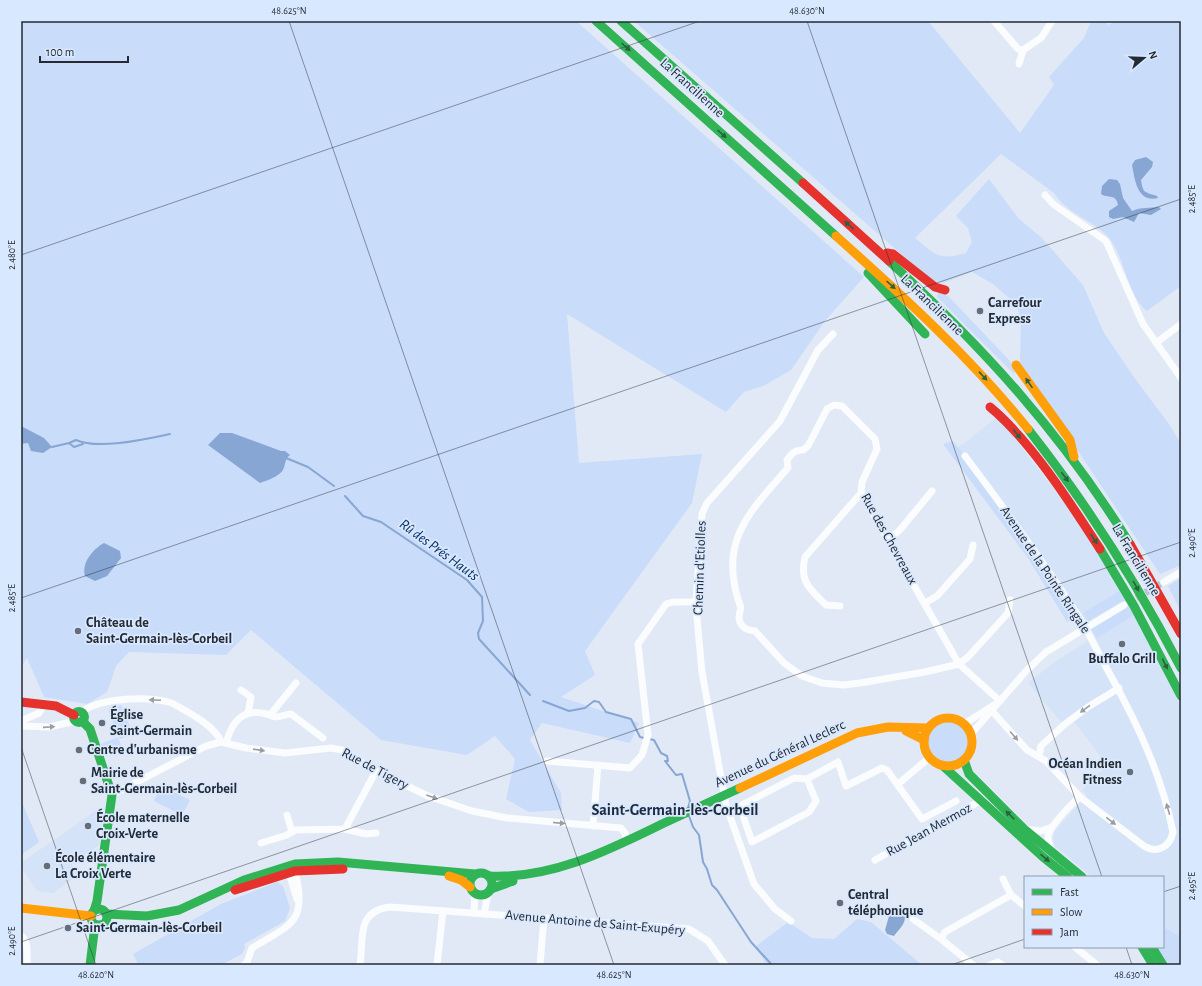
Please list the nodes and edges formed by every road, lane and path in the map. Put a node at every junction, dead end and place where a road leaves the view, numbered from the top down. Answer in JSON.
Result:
{"nodes":[{"id":1,"x":596,"y":21,"type":"edge"},
{"id":2,"x":621,"y":21,"type":"edge"},
{"id":3,"x":994,"y":21,"type":"edge"},
{"id":4,"x":1052,"y":21,"type":"edge"},
{"id":5,"x":1023,"y":50,"type":"junction"},
{"id":6,"x":1019,"y":64,"type":"dead end"},
{"id":7,"x":1045,"y":195,"type":"dead end"},
{"id":8,"x":878,"y":251,"type":"junction"},
{"id":9,"x":862,"y":259,"type":"junction"},
{"id":10,"x":945,"y":290,"type":"dead end"},
{"id":11,"x":1181,"y":324,"type":"edge"},
{"id":12,"x":834,"y":334,"type":"dead end"},
{"id":13,"x":925,"y":334,"type":"dead end"},
{"id":14,"x":1156,"y":343,"type":"junction"},
{"id":15,"x":1016,"y":365,"type":"dead end"},
{"id":16,"x":1181,"y":378,"type":"edge"},
{"id":17,"x":990,"y":407,"type":"dead end"},
{"id":18,"x":965,"y":456,"type":"dead end"},
{"id":19,"x":1076,"y":464,"type":"junction"},
{"id":20,"x":932,"y":491,"type":"dead end"},
{"id":21,"x":861,"y":493,"type":"junction"},
{"id":22,"x":888,"y":539,"type":"junction"},
{"id":23,"x":973,"y":545,"type":"dead end"},
{"id":24,"x":1181,"y":572,"type":"edge"},
{"id":25,"x":1164,"y":582,"type":"tunnel mouth"},
{"id":26,"x":1010,"y":600,"type":"dead end"},
{"id":27,"x":696,"y":602,"type":"junction"},
{"id":28,"x":926,"y":603,"type":"junction"},
{"id":29,"x":1124,"y":605,"type":"tunnel mouth"},
{"id":30,"x":840,"y":606,"type":"dead end"},
{"id":31,"x":1181,"y":634,"type":"edge"},
{"id":32,"x":959,"y":664,"type":"junction"},
{"id":33,"x":1181,"y":668,"type":"edge"},
{"id":34,"x":296,"y":683,"type":"dead end"},
{"id":35,"x":1118,"y":688,"type":"junction"},
{"id":36,"x":241,"y":690,"type":"dead end"},
{"id":37,"x":1181,"y":696,"type":"edge"},
{"id":38,"x":1000,"y":701,"type":"junction"},
{"id":39,"x":21,"y":702,"type":"edge"},
{"id":40,"x":44,"y":705,"type":"junction"},
{"id":41,"x":992,"y":711,"type":"junction"},
{"id":42,"x":248,"y":713,"type":"junction"},
{"id":43,"x":270,"y":715,"type":"junction"},
{"id":44,"x":78,"y":717,"type":"junction"},
{"id":45,"x":21,"y":721,"type":"edge"},
{"id":46,"x":964,"y":724,"type":"junction"},
{"id":47,"x":21,"y":726,"type":"edge"},
{"id":48,"x":928,"y":728,"type":"junction"},
{"id":49,"x":971,"y":734,"type":"junction"},
{"id":50,"x":323,"y":738,"type":"dead end"},
{"id":51,"x":924,"y":740,"type":"junction"},
{"id":52,"x":224,"y":742,"type":"junction"},
{"id":53,"x":1039,"y":756,"type":"junction"},
{"id":54,"x":929,"y":758,"type":"junction"},
{"id":55,"x":964,"y":760,"type":"junction"},
{"id":56,"x":547,"y":761,"type":"dead end"},
{"id":57,"x":598,"y":765,"type":"junction"},
{"id":58,"x":943,"y":766,"type":"junction"},
{"id":59,"x":376,"y":771,"type":"junction"},
{"id":60,"x":807,"y":779,"type":"junction"},
{"id":61,"x":898,"y":784,"type":"junction"},
{"id":62,"x":1080,"y":797,"type":"junction"},
{"id":63,"x":724,"y":798,"type":"junction"},
{"id":64,"x":112,"y":799,"type":"junction"},
{"id":65,"x":982,"y":800,"type":"junction"},
{"id":66,"x":956,"y":801,"type":"dead end"},
{"id":67,"x":689,"y":814,"type":"junction"},
{"id":68,"x":287,"y":815,"type":"dead end"},
{"id":69,"x":594,"y":826,"type":"junction"},
{"id":70,"x":1052,"y":827,"type":"junction"},
{"id":71,"x":346,"y":829,"type":"junction"},
{"id":72,"x":1024,"y":829,"type":"junction"},
{"id":73,"x":292,"y":832,"type":"junction"},
{"id":74,"x":266,"y":833,"type":"dead end"},
{"id":75,"x":376,"y":833,"type":"dead end"},
{"id":76,"x":268,"y":840,"type":"junction"},
{"id":77,"x":626,"y":841,"type":"junction"},
{"id":78,"x":261,"y":843,"type":"dead end"},
{"id":79,"x":1054,"y":855,"type":"junction"},
{"id":80,"x":875,"y":860,"type":"dead end"},
{"id":81,"x":291,"y":870,"type":"junction"},
{"id":82,"x":475,"y":874,"type":"junction"},
{"id":83,"x":489,"y":876,"type":"junction"},
{"id":84,"x":1067,"y":876,"type":"edge"},
{"id":85,"x":1081,"y":876,"type":"edge"},
{"id":86,"x":244,"y":880,"type":"junction"},
{"id":87,"x":1003,"y":880,"type":"dead end"},
{"id":88,"x":295,"y":887,"type":"junction"},
{"id":89,"x":473,"y":891,"type":"junction"},
{"id":90,"x":490,"y":891,"type":"junction"},
{"id":91,"x":1011,"y":895,"type":"junction"},
{"id":92,"x":1024,"y":905,"type":"edge"},
{"id":93,"x":21,"y":908,"type":"edge"},
{"id":94,"x":196,"y":909,"type":"junction"},
{"id":95,"x":443,"y":911,"type":"junction"},
{"id":96,"x":474,"y":913,"type":"junction"},
{"id":97,"x":484,"y":914,"type":"junction"},
{"id":98,"x":100,"y":917,"type":"junction"},
{"id":99,"x":544,"y":918,"type":"junction"},
{"id":100,"x":913,"y":919,"type":"dead end"},
{"id":101,"x":791,"y":921,"type":"dead end"},
{"id":102,"x":21,"y":936,"type":"edge"},
{"id":103,"x":941,"y":939,"type":"junction"},
{"id":104,"x":1076,"y":948,"type":"edge"},
{"id":105,"x":1143,"y":948,"type":"edge"},
{"id":106,"x":1153,"y":948,"type":"edge"},
{"id":107,"x":27,"y":965,"type":"edge"},
{"id":108,"x":90,"y":965,"type":"edge"},
{"id":109,"x":97,"y":965,"type":"edge"},
{"id":110,"x":244,"y":965,"type":"edge"},
{"id":111,"x":360,"y":965,"type":"edge"},
{"id":112,"x":437,"y":965,"type":"edge"},
{"id":113,"x":540,"y":965,"type":"edge"},
{"id":114,"x":724,"y":965,"type":"edge"},
{"id":115,"x":973,"y":965,"type":"edge"},
{"id":116,"x":990,"y":965,"type":"edge"},
{"id":117,"x":1002,"y":965,"type":"edge"},
{"id":118,"x":1097,"y":965,"type":"edge"},
{"id":119,"x":1153,"y":965,"type":"edge"},
{"id":120,"x":1163,"y":965,"type":"edge"}],
"edges":[{"from":1,"to":9,"type":"main road","name":"La Francilienne","one_way":true},
{"from":8,"to":2,"type":"main road","name":"La Francilienne","one_way":true},
{"from":3,"to":5,"type":"street"},
{"from":4,"to":5,"type":"street"},
{"from":5,"to":6,"type":"street"},
{"from":7,"to":14,"type":"street"},
{"from":8,"to":10,"type":"main road"},
{"from":8,"to":19,"type":"main road","name":"La Francilienne"},
{"from":9,"to":13,"type":"main road"},
{"from":9,"to":33,"type":"main road","name":"La Francilienne","one_way":true},
{"from":11,"to":14,"type":"street"},
{"from":12,"to":27,"type":"street","name":"Chemin d'Etiolles"},
{"from":14,"to":16,"type":"street"},
{"from":19,"to":15,"type":"main road","one_way":true},
{"from":17,"to":37,"type":"main road","one_way":true},
{"from":18,"to":35,"type":"street","name":"Avenue de la Pointe Ringale"},
{"from":19,"to":31,"type":"main road","name":"La Francilienne"},
{"from":20,"to":22,"type":"street"},
{"from":21,"to":22,"type":"street","name":"Rue des Chevreaux"},
{"from":21,"to":30,"type":"street"},
{"from":21,"to":32,"type":"street","name":"Rue des Chevreaux"},
{"from":22,"to":28,"type":"street","name":"Rue des Chevreaux"},
{"from":23,"to":28,"type":"street"},
{"from":24,"to":25,"type":"street"},
{"from":26,"to":32,"type":"street"},
{"from":27,"to":57,"type":"street"},
{"from":27,"to":63,"type":"street","name":"Chemin d'Etiolles"},
{"from":28,"to":32,"type":"street","name":"Rue des Chevreaux"},
{"from":29,"to":38,"type":"street"},
{"from":32,"to":38,"type":"street","name":"Rue des Chevreaux"},
{"from":34,"to":43,"type":"street"},
{"from":35,"to":53,"type":"street","one_way":true},
{"from":62,"to":35,"type":"street","name":"Avenue de la Pointe Ringale","one_way":true},
{"from":36,"to":42,"type":"street"},
{"from":38,"to":41,"type":"street"},
{"from":38,"to":46,"type":"street"},
{"from":39,"to":40,"type":"main road"},
{"from":40,"to":44,"type":"main road"},
{"from":40,"to":45,"type":"street"},
{"from":41,"to":49,"type":"street"},
{"from":41,"to":53,"type":"street","name":"Avenue de la Pointe Ringale","one_way":true},
{"from":42,"to":43,"type":"street"},
{"from":42,"to":52,"type":"street"},
{"from":43,"to":50,"type":"street"},
{"from":47,"to":44,"type":"street","one_way":true},
{"from":52,"to":44,"type":"street","one_way":true},
{"from":44,"to":64,"type":"main road"},
{"from":46,"to":48,"type":"main road"},
{"from":46,"to":49,"type":"main road"},
{"from":48,"to":51,"type":"main road"},
{"from":48,"to":63,"type":"main road","name":"Avenue du Général Leclerc"},
{"from":49,"to":55,"type":"main road"},
{"from":51,"to":54,"type":"main road"},
{"from":51,"to":63,"type":"main road","name":"Avenue du Général Leclerc"},
{"from":52,"to":59,"type":"street","name":"Rue de Tigery","one_way":true},
{"from":52,"to":64,"type":"street"},
{"from":53,"to":62,"type":"street","name":"Avenue de la Pointe Ringale"},
{"from":54,"to":58,"type":"main road"},
{"from":54,"to":61,"type":"street"},
{"from":55,"to":58,"type":"main road"},
{"from":72,"to":55,"type":"main road","one_way":true},
{"from":56,"to":57,"type":"street"},
{"from":57,"to":69,"type":"street"},
{"from":58,"to":65,"type":"main road"},
{"from":59,"to":69,"type":"street","name":"Rue de Tigery","one_way":true},
{"from":59,"to":71,"type":"street"},
{"from":60,"to":60,"type":"street"},
{"from":60,"to":61,"type":"street"},
{"from":61,"to":66,"type":"street"},
{"from":62,"to":70,"type":"street"},
{"from":63,"to":67,"type":"main road","name":"Avenue du Général Leclerc"},
{"from":63,"to":101,"type":"street","name":"Chemin d'Etiolles"},
{"from":64,"to":98,"type":"main road"},
{"from":65,"to":80,"type":"street","name":"Rue Jean Mermoz"},
{"from":65,"to":84,"type":"main road","one_way":true},
{"from":67,"to":77,"type":"main road","name":"Avenue du Général Leclerc"},
{"from":67,"to":90,"type":"main road","name":"Avenue du Général Leclerc"},
{"from":68,"to":73,"type":"street"},
{"from":69,"to":77,"type":"street","name":"Rue de Tigery"},
{"from":70,"to":72,"type":"street"},
{"from":70,"to":79,"type":"street"},
{"from":71,"to":73,"type":"street"},
{"from":71,"to":75,"type":"street"},
{"from":72,"to":79,"type":"main road"},
{"from":73,"to":76,"type":"street"},
{"from":74,"to":76,"type":"street"},
{"from":76,"to":78,"type":"street"},
{"from":77,"to":83,"type":"main road","name":"Avenue du Général Leclerc"},
{"from":79,"to":85,"type":"main road"},
{"from":81,"to":82,"type":"main road","name":"Avenue du Général Leclerc"},
{"from":81,"to":86,"type":"main road","name":"Avenue du Général Leclerc"},
{"from":81,"to":88,"type":"street"},
{"from":81,"to":88,"type":"street"},
{"from":81,"to":89,"type":"main road","name":"Avenue du Général Leclerc"},
{"from":81,"to":94,"type":"main road","name":"Avenue du Général Leclerc"},
{"from":82,"to":83,"type":"main road","name":"Avenue du Général Leclerc"},
{"from":82,"to":89,"type":"main road"},
{"from":83,"to":90,"type":"main road"},
{"from":86,"to":94,"type":"main road","name":"Avenue du Général Leclerc"},
{"from":86,"to":98,"type":"main road","name":"Avenue du Général Leclerc"},
{"from":87,"to":91,"type":"street"},
{"from":88,"to":110,"type":"street"},
{"from":89,"to":90,"type":"main road","name":"Avenue du Général Leclerc"},
{"from":89,"to":96,"type":"street"},
{"from":90,"to":97,"type":"street"},
{"from":91,"to":92,"type":"street"},
{"from":91,"to":103,"type":"street"},
{"from":93,"to":98,"type":"main road"},
{"from":94,"to":98,"type":"main road","name":"Avenue du Général Leclerc"},
{"from":95,"to":96,"type":"street","name":"Avenue Antoine de Saint-Exupéry"},
{"from":95,"to":111,"type":"street","name":"Avenue Antoine de Saint-Exupéry"},
{"from":95,"to":112,"type":"street"},
{"from":96,"to":97,"type":"street","name":"Avenue Antoine de Saint-Exupéry"},
{"from":97,"to":99,"type":"street","name":"Avenue Antoine de Saint-Exupéry"},
{"from":98,"to":108,"type":"main road"},
{"from":98,"to":109,"type":"main road"},
{"from":99,"to":113,"type":"street"},
{"from":99,"to":114,"type":"street","name":"Avenue Antoine de Saint-Exupéry"},
{"from":100,"to":103,"type":"street"},
{"from":102,"to":107,"type":"street"},
{"from":103,"to":115,"type":"street"},
{"from":104,"to":118,"type":"street"},
{"from":105,"to":119,"type":"main road"},
{"from":106,"to":120,"type":"main road"},
{"from":116,"to":117,"type":"street"}]}
